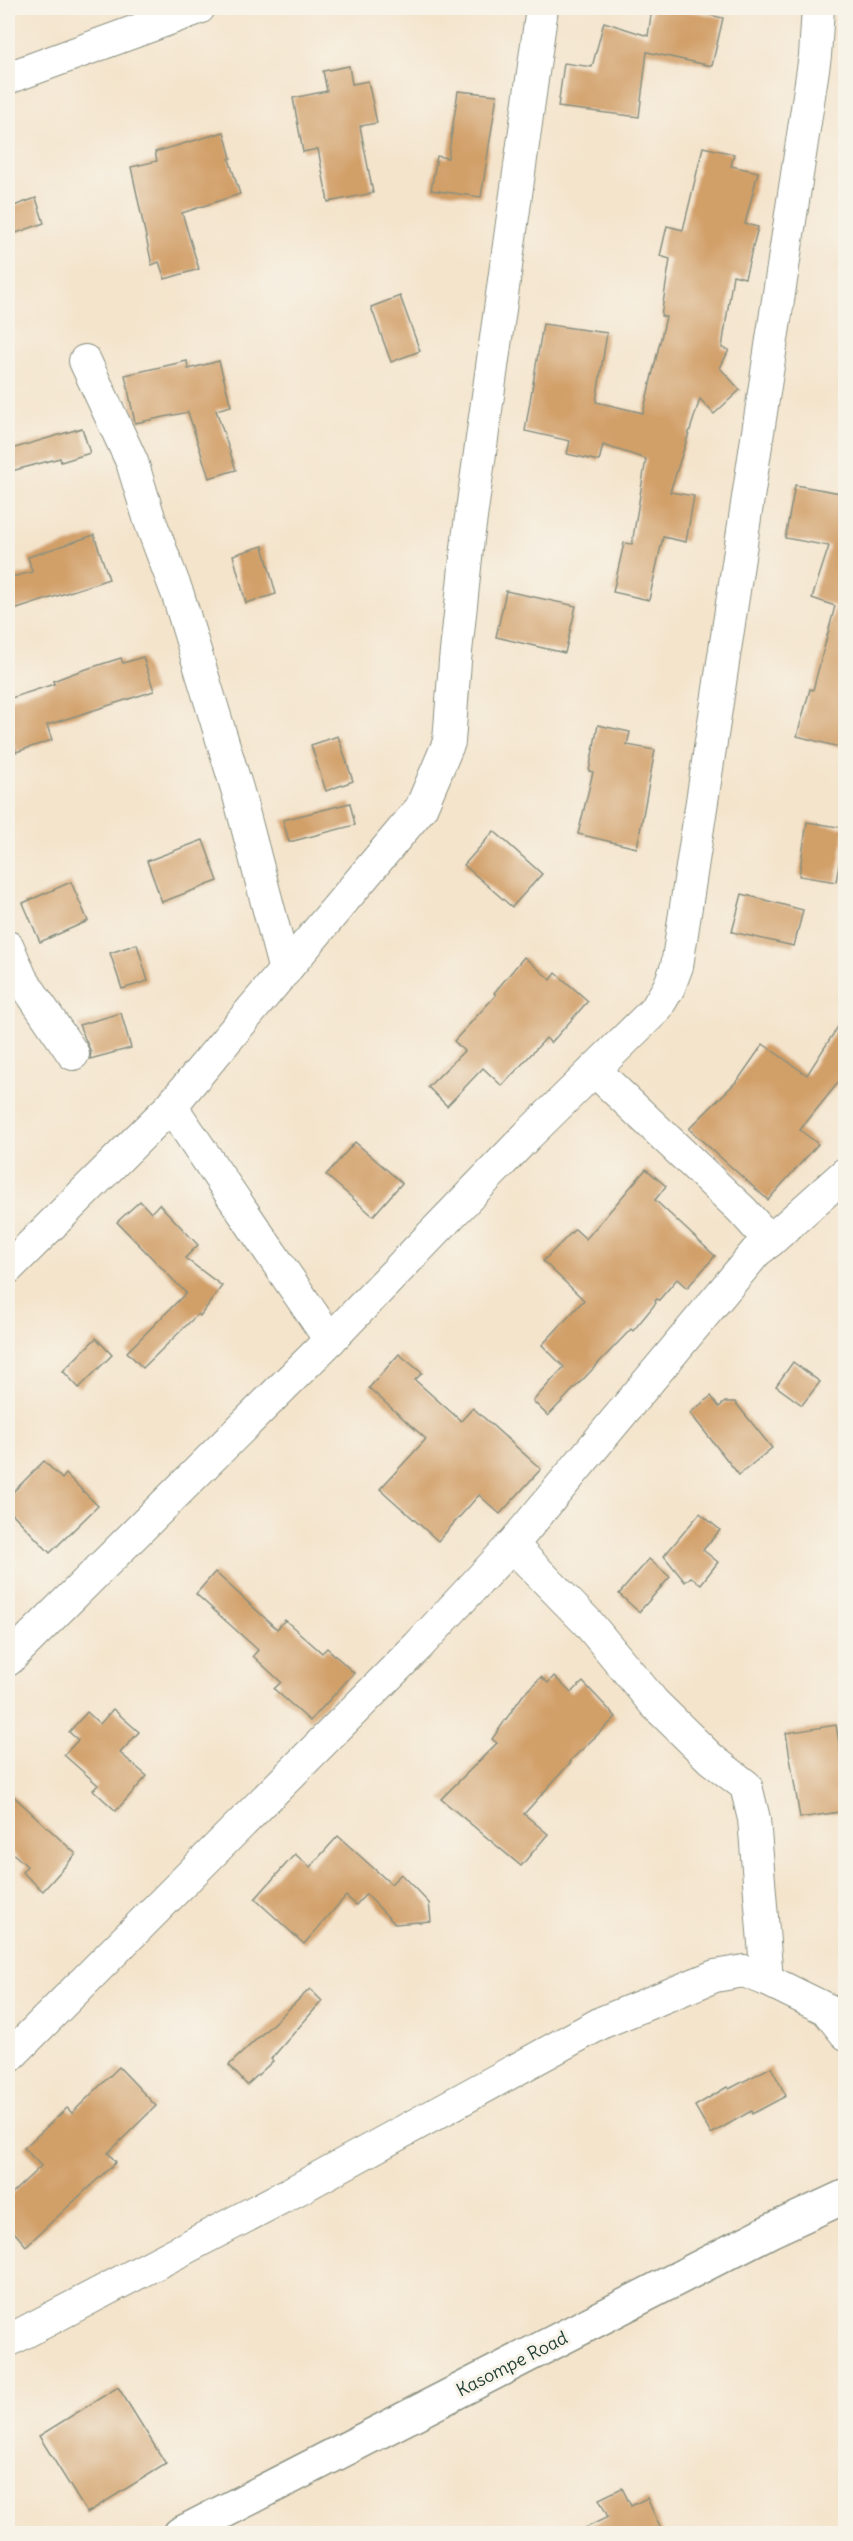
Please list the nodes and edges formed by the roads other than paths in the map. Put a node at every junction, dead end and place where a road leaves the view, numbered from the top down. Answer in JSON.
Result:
{"nodes":[{"id":1,"x":199,"y":8,"type":"edge"},
{"id":2,"x":542,"y":8,"type":"edge"},
{"id":3,"x":819,"y":8,"type":"edge"},
{"id":4,"x":8,"y":78,"type":"edge"},
{"id":5,"x":85,"y":362,"type":"dead end"},
{"id":6,"x":8,"y":948,"type":"edge"},
{"id":7,"x":285,"y":971,"type":"junction"},
{"id":8,"x":73,"y":1054,"type":"dead end"},
{"id":9,"x":594,"y":1070,"type":"junction"},
{"id":10,"x":171,"y":1106,"type":"junction"},
{"id":11,"x":846,"y":1173,"type":"edge"},
{"id":12,"x":770,"y":1241,"type":"junction"},
{"id":13,"x":8,"y":1268,"type":"edge"},
{"id":14,"x":330,"y":1340,"type":"junction"},
{"id":15,"x":512,"y":1545,"type":"junction"},
{"id":16,"x":8,"y":1660,"type":"edge"},
{"id":17,"x":767,"y":1980,"type":"junction"},
{"id":18,"x":846,"y":2034,"type":"edge"},
{"id":19,"x":8,"y":2058,"type":"edge"},
{"id":20,"x":846,"y":2196,"type":"edge"},
{"id":21,"x":8,"y":2341,"type":"edge"},
{"id":22,"x":180,"y":2534,"type":"edge"}],
"edges":[{"from":1,"to":4,"type":"street"},
{"from":2,"to":7,"type":"street"},
{"from":3,"to":9,"type":"street"},
{"from":5,"to":7,"type":"street"},
{"from":6,"to":8,"type":"street"},
{"from":7,"to":10,"type":"street"},
{"from":9,"to":12,"type":"street"},
{"from":9,"to":14,"type":"street"},
{"from":10,"to":13,"type":"street"},
{"from":10,"to":14,"type":"street"},
{"from":11,"to":12,"type":"street"},
{"from":12,"to":15,"type":"street"},
{"from":14,"to":16,"type":"street"},
{"from":15,"to":17,"type":"street"},
{"from":15,"to":19,"type":"street"},
{"from":17,"to":18,"type":"street"},
{"from":17,"to":21,"type":"street"},
{"from":20,"to":22,"type":"street","name":"Kasompe Road"}]}
